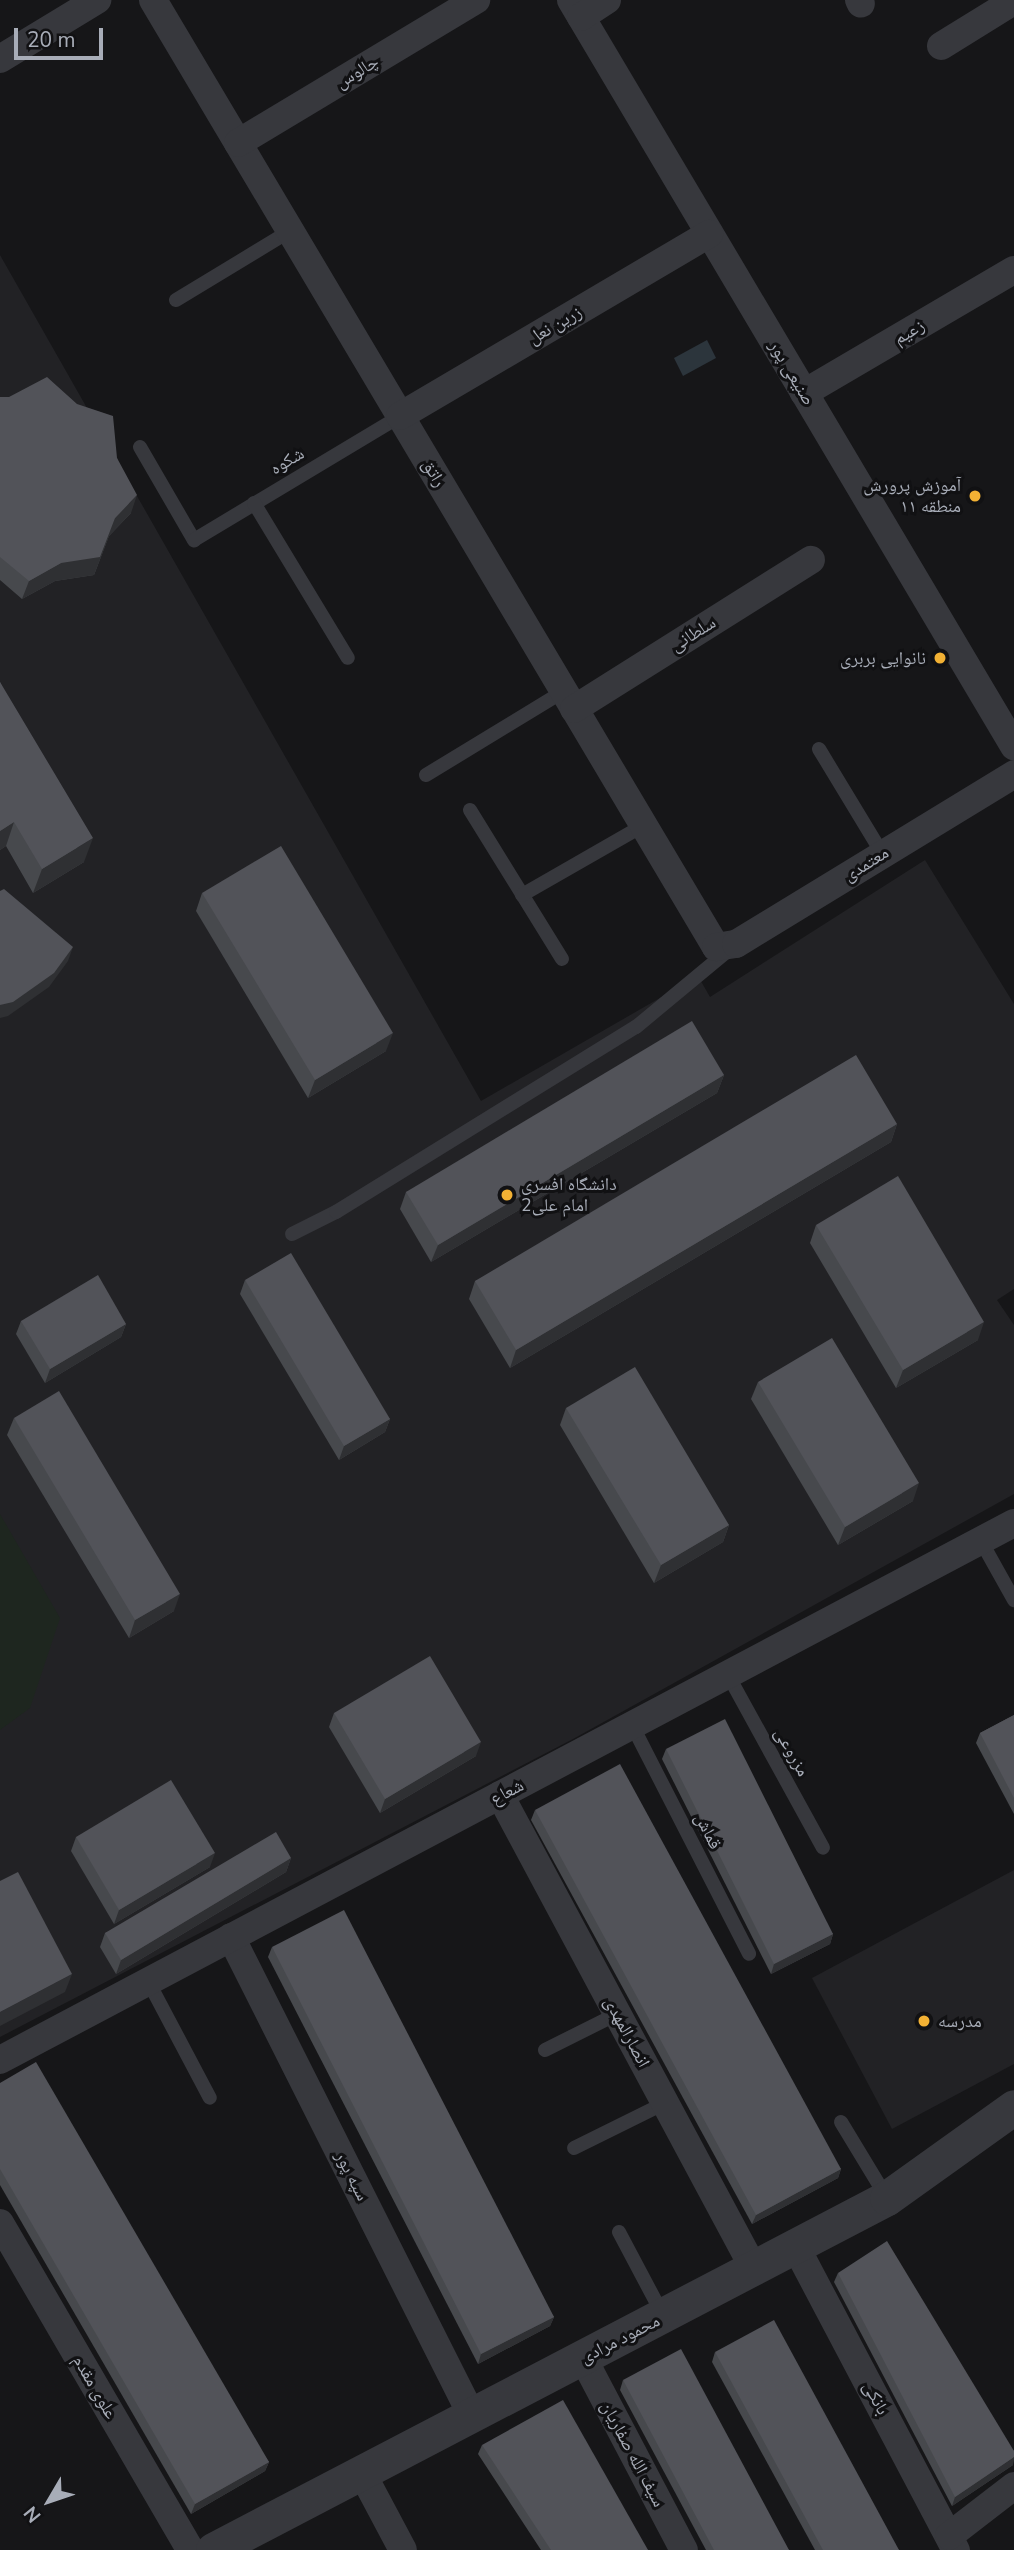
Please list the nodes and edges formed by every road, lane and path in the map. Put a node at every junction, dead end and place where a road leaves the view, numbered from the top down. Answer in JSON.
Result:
{"nodes":[{"id":1,"x":97,"y":0,"type":"edge"},
{"id":2,"x":153,"y":0,"type":"edge"},
{"id":3,"x":476,"y":0,"type":"edge"},
{"id":4,"x":607,"y":0,"type":"edge"},
{"id":5,"x":1014,"y":1,"type":"edge"},
{"id":6,"x":575,"y":8,"type":"edge"},
{"id":7,"x":941,"y":46,"type":"dead end"},
{"id":8,"x":0,"y":59,"type":"edge"},
{"id":9,"x":238,"y":144,"type":"junction"},
{"id":10,"x":290,"y":230,"type":"junction"},
{"id":11,"x":709,"y":234,"type":"junction"},
{"id":12,"x":1014,"y":270,"type":"edge"},
{"id":13,"x":176,"y":300,"type":"dead end"},
{"id":14,"x":804,"y":393,"type":"junction"},
{"id":15,"x":400,"y":416,"type":"junction"},
{"id":16,"x":140,"y":447,"type":"dead end"},
{"id":17,"x":254,"y":503,"type":"junction"},
{"id":18,"x":811,"y":560,"type":"dead end"},
{"id":19,"x":348,"y":658,"type":"dead end"},
{"id":20,"x":569,"y":700,"type":"junction"},
{"id":21,"x":1014,"y":746,"type":"edge"},
{"id":22,"x":819,"y":749,"type":"dead end"},
{"id":23,"x":426,"y":775,"type":"dead end"},
{"id":24,"x":1012,"y":779,"type":"edge"},
{"id":25,"x":470,"y":810,"type":"dead end"},
{"id":26,"x":644,"y":825,"type":"junction"},
{"id":27,"x":882,"y":853,"type":"junction"},
{"id":28,"x":522,"y":895,"type":"junction"},
{"id":29,"x":726,"y":945,"type":"junction"},
{"id":30,"x":562,"y":959,"type":"dead end"},
{"id":31,"x":292,"y":1234,"type":"dead end"},
{"id":32,"x":1014,"y":1523,"type":"edge"},
{"id":33,"x":981,"y":1541,"type":"junction"},
{"id":34,"x":1014,"y":1600,"type":"edge"},
{"id":35,"x":728,"y":1675,"type":"junction"},
{"id":36,"x":632,"y":1725,"type":"junction"},
{"id":37,"x":500,"y":1795,"type":"junction"},
{"id":38,"x":823,"y":1848,"type":"dead end"},
{"id":39,"x":231,"y":1937,"type":"junction"},
{"id":40,"x":749,"y":1954,"type":"dead end"},
{"id":41,"x":149,"y":1981,"type":"junction"},
{"id":42,"x":617,"y":2014,"type":"junction"},
{"id":43,"x":545,"y":2050,"type":"dead end"},
{"id":44,"x":0,"y":2060,"type":"edge"},
{"id":45,"x":210,"y":2098,"type":"dead end"},
{"id":46,"x":665,"y":2103,"type":"junction"},
{"id":47,"x":1014,"y":2107,"type":"edge"},
{"id":48,"x":841,"y":2122,"type":"dead end"},
{"id":49,"x":575,"y":2148,"type":"dead end"},
{"id":50,"x":887,"y":2197,"type":"junction"},
{"id":51,"x":0,"y":2223,"type":"edge"},
{"id":52,"x":619,"y":2232,"type":"dead end"},
{"id":53,"x":796,"y":2247,"type":"junction"},
{"id":54,"x":754,"y":2269,"type":"junction"},
{"id":55,"x":664,"y":2316,"type":"junction"},
{"id":56,"x":583,"y":2358,"type":"junction"},
{"id":57,"x":472,"y":2416,"type":"junction"},
{"id":58,"x":362,"y":2473,"type":"junction"},
{"id":59,"x":1014,"y":2486,"type":"edge"},
{"id":60,"x":953,"y":2543,"type":"edge"},
{"id":61,"x":234,"y":2545,"type":"edge"},
{"id":62,"x":190,"y":2550,"type":"edge"},
{"id":63,"x":403,"y":2550,"type":"edge"},
{"id":64,"x":684,"y":2550,"type":"edge"}],
"edges":[{"from":1,"to":8,"type":"street"},
{"from":2,"to":9,"type":"street","name":"راتق"},
{"from":3,"to":9,"type":"street","name":"چالوس"},
{"from":4,"to":6,"type":"street"},
{"from":5,"to":7,"type":"street"},
{"from":6,"to":11,"type":"street","name":"صنیعی پور"},
{"from":9,"to":10,"type":"street","name":"راتق"},
{"from":10,"to":13,"type":"lane"},
{"from":10,"to":15,"type":"street","name":"راتق"},
{"from":11,"to":14,"type":"street","name":"صنیعی پور"},
{"from":11,"to":15,"type":"street","name":"زرین نعل"},
{"from":12,"to":14,"type":"street","name":"زعیم"},
{"from":14,"to":21,"type":"street","name":"صنیعی پور"},
{"from":15,"to":17,"type":"lane","name":"شکوه"},
{"from":15,"to":20,"type":"street","name":"راتق"},
{"from":16,"to":17,"type":"lane","name":"شکوه"},
{"from":17,"to":19,"type":"lane"},
{"from":18,"to":20,"type":"street","name":"سلطانی"},
{"from":20,"to":23,"type":"lane"},
{"from":20,"to":26,"type":"street","name":"راتق"},
{"from":22,"to":27,"type":"lane"},
{"from":24,"to":27,"type":"street","name":"معتمدی"},
{"from":25,"to":28,"type":"lane"},
{"from":26,"to":28,"type":"lane"},
{"from":26,"to":29,"type":"street","name":"راتق"},
{"from":27,"to":29,"type":"street","name":"معتمدی"},
{"from":28,"to":30,"type":"lane"},
{"from":29,"to":31,"type":"lane"},
{"from":32,"to":33,"type":"street","name":"شعاع"},
{"from":33,"to":34,"type":"lane"},
{"from":33,"to":35,"type":"street","name":"شعاع"},
{"from":35,"to":36,"type":"street","name":"شعاع"},
{"from":35,"to":38,"type":"lane","name":"مزروعی"},
{"from":36,"to":37,"type":"street","name":"شعاع"},
{"from":36,"to":40,"type":"lane","name":"قماش"},
{"from":37,"to":39,"type":"street","name":"شعاع"},
{"from":37,"to":42,"type":"street","name":"انصارالمهدی"},
{"from":39,"to":41,"type":"street","name":"شعاع"},
{"from":39,"to":57,"type":"street","name":"سپه پور"},
{"from":41,"to":44,"type":"street","name":"شعاع"},
{"from":41,"to":45,"type":"lane"},
{"from":42,"to":43,"type":"lane"},
{"from":42,"to":46,"type":"street","name":"انصارالمهدی"},
{"from":46,"to":49,"type":"lane"},
{"from":46,"to":54,"type":"street","name":"انصارالمهدی"},
{"from":47,"to":50,"type":"street","name":"محمود مرادی"},
{"from":48,"to":50,"type":"lane"},
{"from":50,"to":53,"type":"street","name":"محمود مرادی"},
{"from":51,"to":62,"type":"street","name":"علوی مقدم"},
{"from":52,"to":55,"type":"lane"},
{"from":53,"to":54,"type":"street","name":"محمود مرادی"},
{"from":53,"to":60,"type":"street","name":"بانکی"},
{"from":54,"to":55,"type":"street","name":"محمود مرادی"},
{"from":55,"to":56,"type":"street","name":"محمود مرادی"},
{"from":56,"to":57,"type":"street","name":"محمود مرادی"},
{"from":56,"to":64,"type":"street","name":"سیف الله صفاریان"},
{"from":57,"to":58,"type":"street","name":"محمود مرادی"},
{"from":58,"to":61,"type":"street","name":"محمود مرادی"},
{"from":58,"to":63,"type":"street"},
{"from":59,"to":60,"type":"street"}]}
